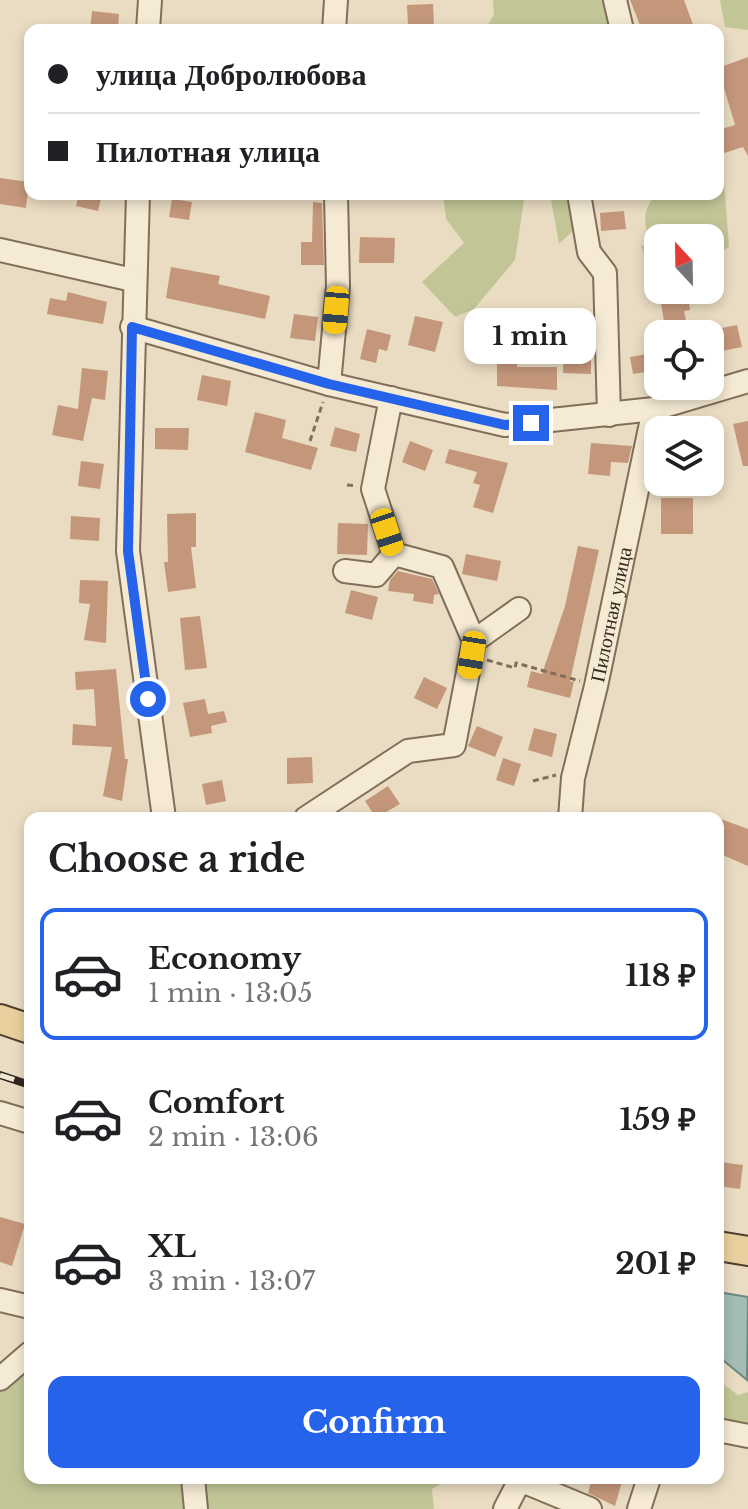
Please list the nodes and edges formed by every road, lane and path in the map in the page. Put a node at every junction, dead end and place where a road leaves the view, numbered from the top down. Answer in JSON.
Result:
{"nodes":[{"id":1,"x":150,"y":0,"type":"edge"},
{"id":2,"x":336,"y":0,"type":"edge"},
{"id":3,"x":615,"y":0,"type":"edge"},
{"id":4,"x":148,"y":24,"type":"edge"},
{"id":5,"x":334,"y":24,"type":"edge"},
{"id":6,"x":621,"y":24,"type":"edge"},
{"id":7,"x":138,"y":200,"type":"edge"},
{"id":8,"x":336,"y":200,"type":"edge"},
{"id":9,"x":580,"y":200,"type":"edge"},
{"id":10,"x":0,"y":250,"type":"edge"},
{"id":11,"x":133,"y":280,"type":"junction"},
{"id":12,"x":132,"y":327,"type":"junction"},
{"id":13,"x":748,"y":381,"type":"edge"},
{"id":14,"x":329,"y":384,"type":"junction"},
{"id":15,"x":391,"y":398,"type":"junction"},
{"id":16,"x":654,"y":409,"type":"junction"},
{"id":17,"x":609,"y":415,"type":"junction"},
{"id":18,"x":310,"y":441,"type":"dead end"},
{"id":19,"x":394,"y":554,"type":"junction"},
{"id":20,"x":345,"y":571,"type":"dead end"},
{"id":21,"x":519,"y":609,"type":"dead end"},
{"id":22,"x":473,"y":648,"type":"junction"},
{"id":23,"x":596,"y":686,"type":"junction"},
{"id":24,"x":163,"y":812,"type":"edge"},
{"id":25,"x":315,"y":812,"type":"edge"},
{"id":26,"x":570,"y":812,"type":"edge"},
{"id":27,"x":0,"y":1019,"type":"edge"},
{"id":28,"x":24,"y":1027,"type":"edge"},
{"id":29,"x":0,"y":1113,"type":"edge"},
{"id":30,"x":24,"y":1120,"type":"edge"},
{"id":31,"x":724,"y":1247,"type":"edge"},
{"id":32,"x":748,"y":1251,"type":"edge"},
{"id":33,"x":0,"y":1300,"type":"edge"},
{"id":34,"x":24,"y":1306,"type":"edge"},
{"id":35,"x":24,"y":1358,"type":"edge"},
{"id":36,"x":0,"y":1379,"type":"edge"},
{"id":37,"x":724,"y":1431,"type":"edge"},
{"id":38,"x":748,"y":1436,"type":"edge"},
{"id":39,"x":194,"y":1484,"type":"edge"},
{"id":40,"x":518,"y":1484,"type":"edge"},
{"id":41,"x":530,"y":1484,"type":"edge"},
{"id":42,"x":647,"y":1484,"type":"edge"},
{"id":43,"x":197,"y":1507,"type":"edge"},
{"id":44,"x":505,"y":1509,"type":"edge"},
{"id":45,"x":590,"y":1509,"type":"edge"},
{"id":46,"x":639,"y":1509,"type":"edge"}],
"edges":[{"from":1,"to":4,"type":"street"},
{"from":2,"to":5,"type":"street"},
{"from":3,"to":6,"type":"street"},
{"from":7,"to":11,"type":"street"},
{"from":8,"to":14,"type":"street"},
{"from":9,"to":17,"type":"street"},
{"from":10,"to":11,"type":"street"},
{"from":11,"to":12,"type":"street"},
{"from":12,"to":14,"type":"street"},
{"from":12,"to":24,"type":"street"},
{"from":13,"to":16,"type":"street"},
{"from":14,"to":15,"type":"street"},
{"from":14,"to":18,"type":"path"},
{"from":15,"to":17,"type":"street"},
{"from":15,"to":19,"type":"street"},
{"from":16,"to":17,"type":"street"},
{"from":16,"to":23,"type":"street","name":"Пилотная улица"},
{"from":19,"to":20,"type":"street"},
{"from":19,"to":22,"type":"street"},
{"from":21,"to":22,"type":"street"},
{"from":22,"to":23,"type":"path"},
{"from":22,"to":25,"type":"street"},
{"from":23,"to":26,"type":"street","name":"Пилотная улица"},
{"from":27,"to":28,"type":"main road"},
{"from":29,"to":30,"type":"street"},
{"from":31,"to":32,"type":"main road"},
{"from":33,"to":34,"type":"street"},
{"from":35,"to":36,"type":"street"},
{"from":37,"to":38,"type":"street"},
{"from":39,"to":43,"type":"street"},
{"from":40,"to":44,"type":"street"},
{"from":41,"to":45,"type":"street"},
{"from":42,"to":46,"type":"street"}]}
